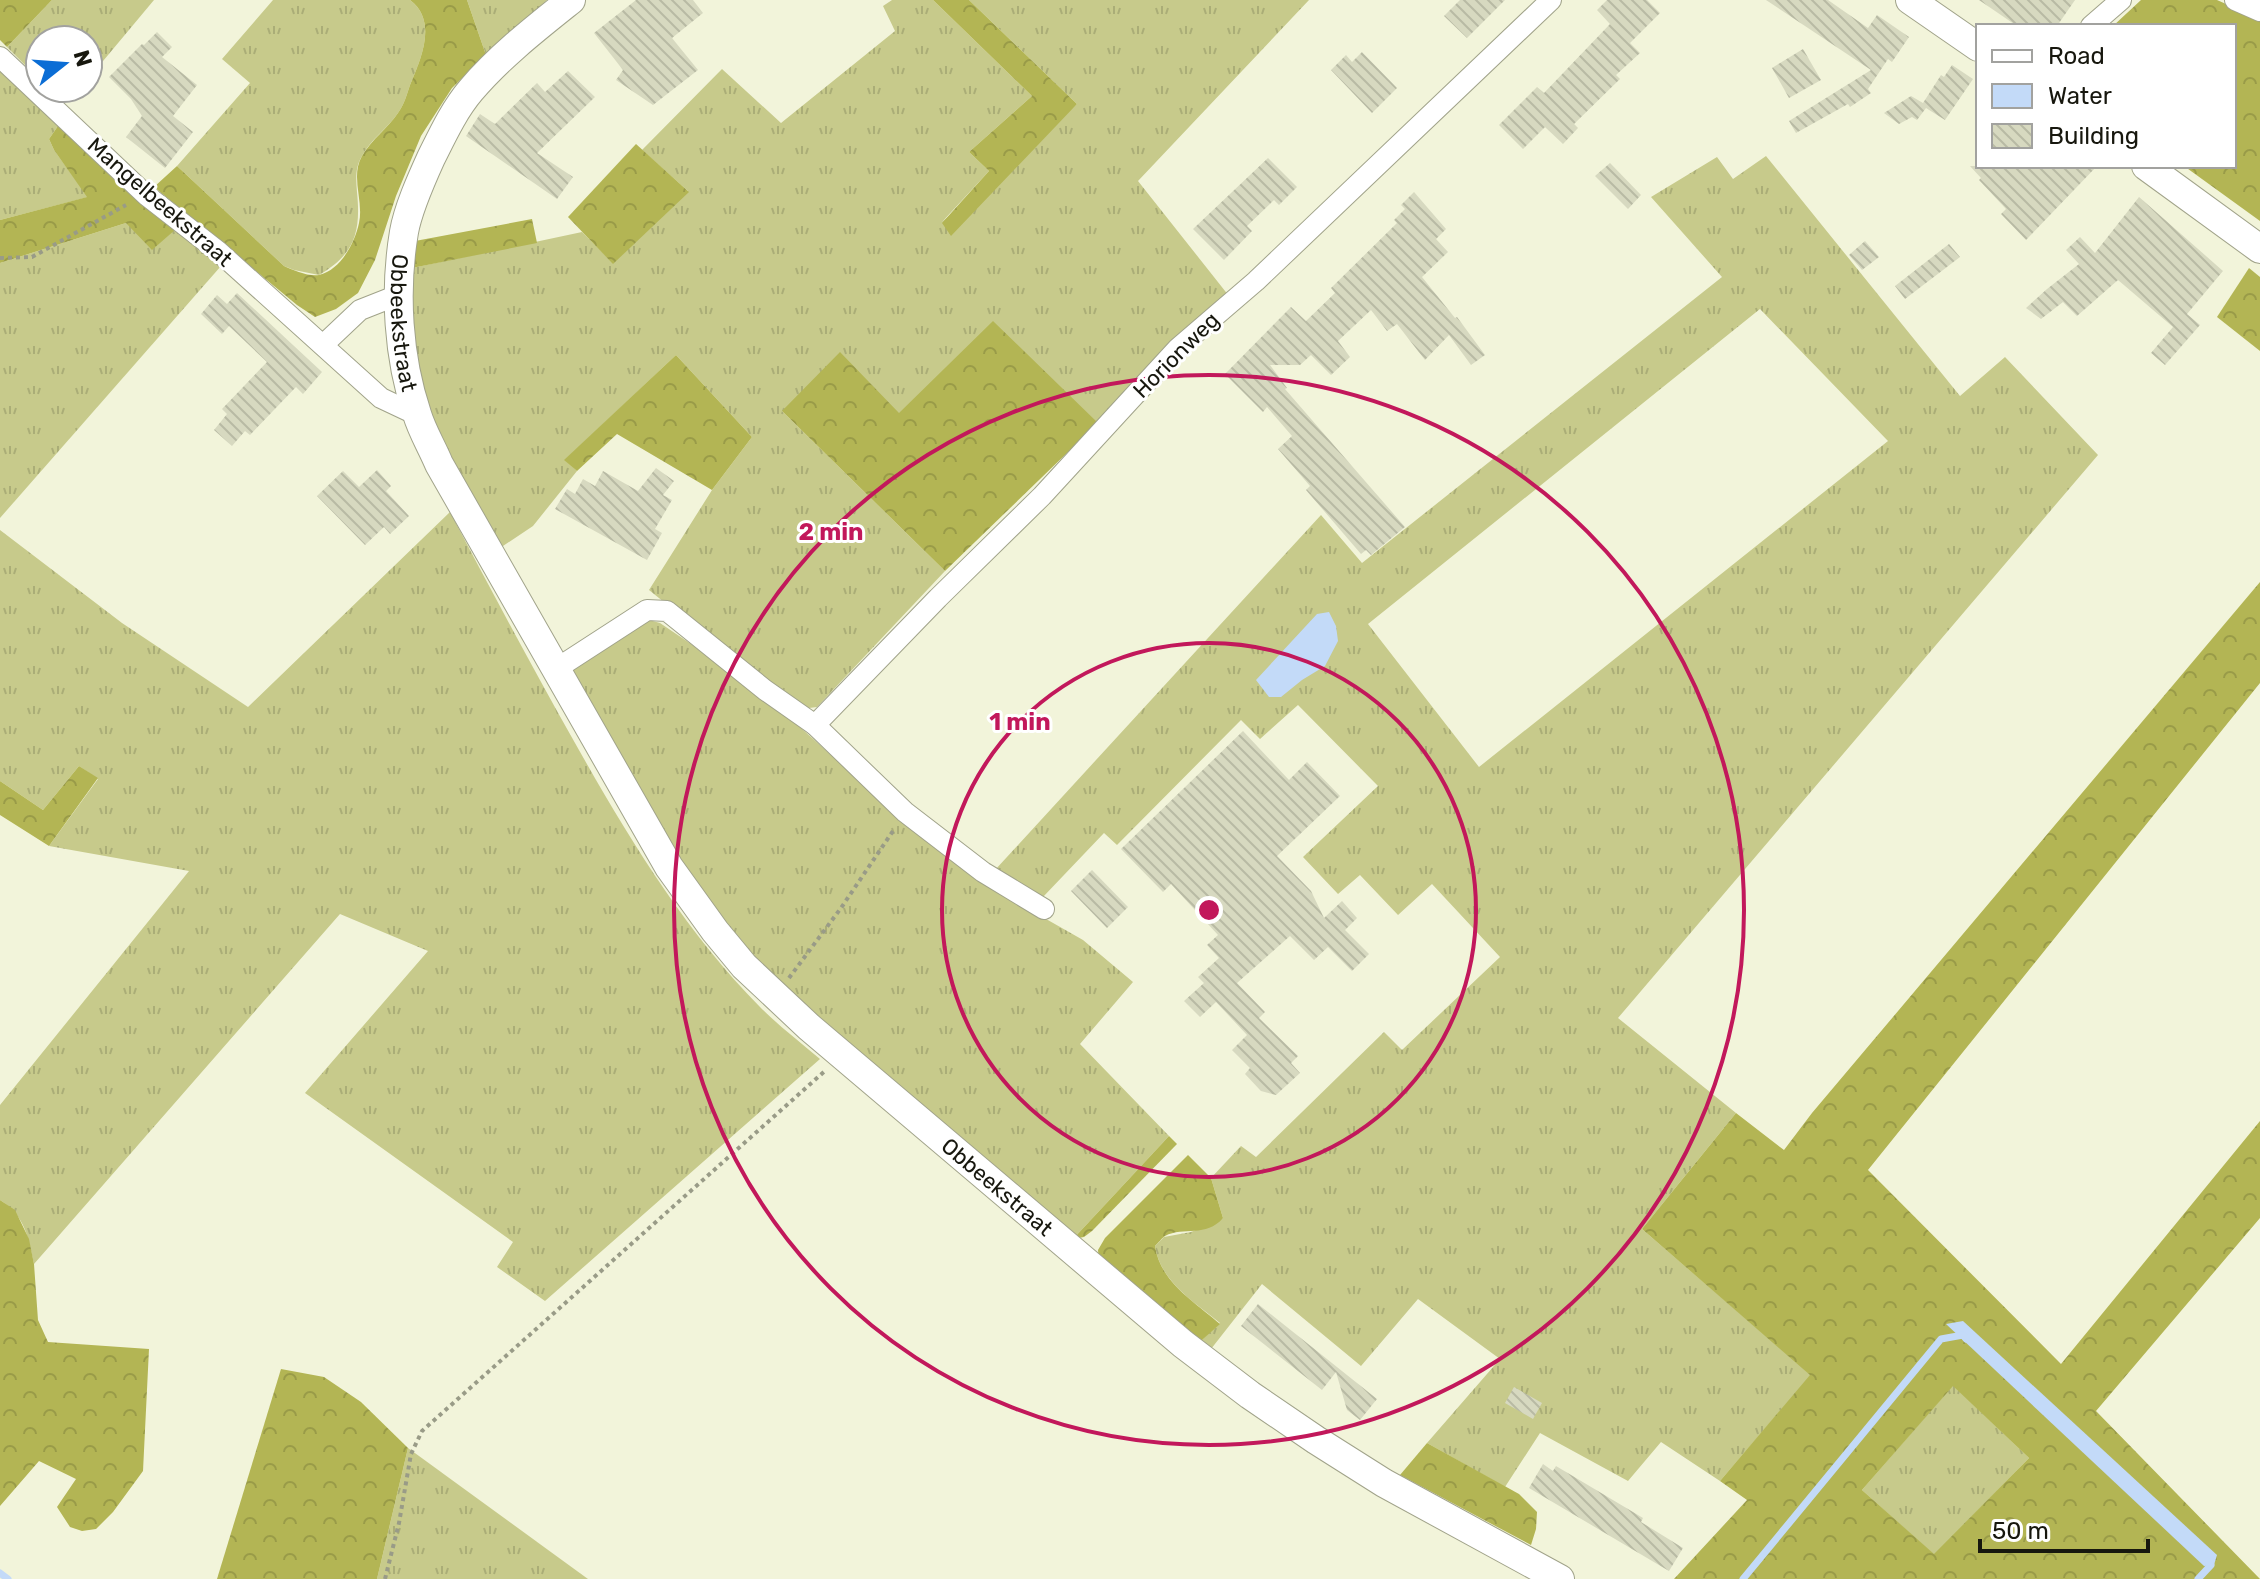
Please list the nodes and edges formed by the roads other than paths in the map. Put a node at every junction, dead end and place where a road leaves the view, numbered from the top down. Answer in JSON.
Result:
{"nodes":[{"id":1,"x":571,"y":0,"type":"edge"},
{"id":2,"x":1551,"y":0,"type":"edge"},
{"id":3,"x":1910,"y":0,"type":"edge"},
{"id":4,"x":2121,"y":0,"type":"edge"},
{"id":5,"x":2235,"y":0,"type":"edge"},
{"id":6,"x":2260,"y":11,"type":"edge"},
{"id":7,"x":2093,"y":24,"type":"edge"},
{"id":8,"x":1976,"y":46,"type":"edge"},
{"id":9,"x":0,"y":57,"type":"edge"},
{"id":10,"x":2149,"y":168,"type":"edge"},
{"id":11,"x":2260,"y":249,"type":"edge"},
{"id":12,"x":398,"y":295,"type":"junction"},
{"id":13,"x":323,"y":345,"type":"junction"},
{"id":14,"x":417,"y":415,"type":"junction"},
{"id":15,"x":556,"y":669,"type":"junction"},
{"id":16,"x":815,"y":725,"type":"junction"},
{"id":17,"x":1044,"y":909,"type":"dead end"},
{"id":18,"x":1560,"y":1579,"type":"edge"}],
"edges":[{"from":1,"to":12,"type":"street","name":"Obbeekstraat"},
{"from":2,"to":16,"type":"street","name":"Horionweg"},
{"from":3,"to":8,"type":"street"},
{"from":4,"to":7,"type":"street"},
{"from":5,"to":6,"type":"street"},
{"from":9,"to":13,"type":"street","name":"Mangelbeekstraat"},
{"from":10,"to":11,"type":"street"},
{"from":12,"to":13,"type":"street"},
{"from":12,"to":14,"type":"street","name":"Obbeekstraat"},
{"from":13,"to":14,"type":"street","name":"Mangelbeekstraat"},
{"from":14,"to":15,"type":"street","name":"Obbeekstraat"},
{"from":15,"to":16,"type":"street"},
{"from":15,"to":18,"type":"street","name":"Obbeekstraat"},
{"from":16,"to":17,"type":"street"}]}
